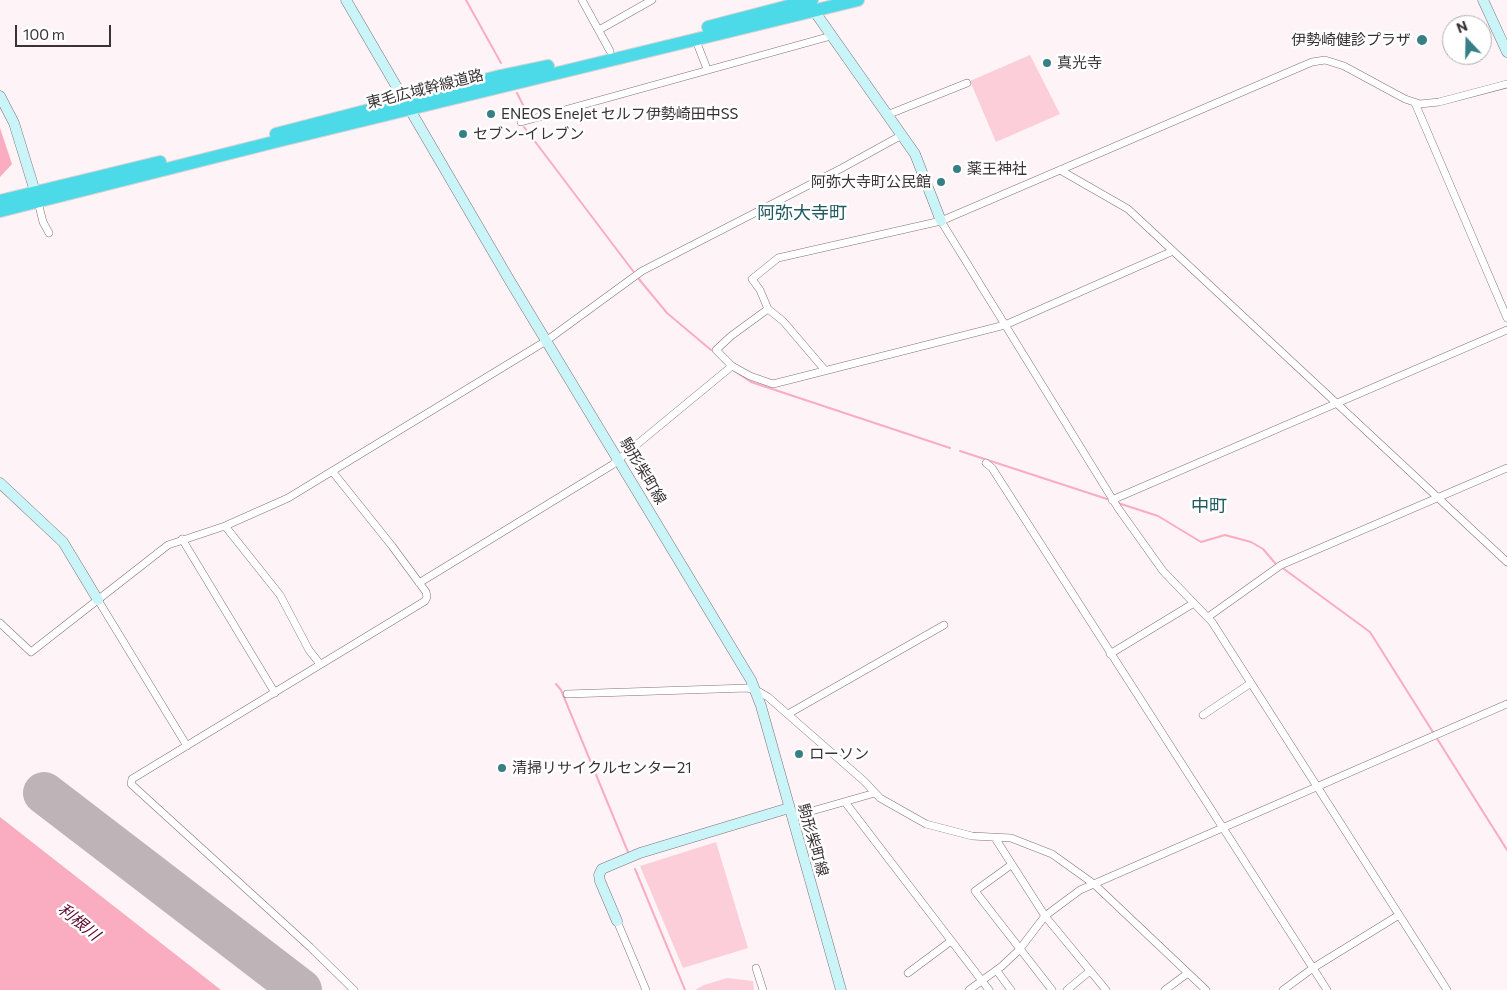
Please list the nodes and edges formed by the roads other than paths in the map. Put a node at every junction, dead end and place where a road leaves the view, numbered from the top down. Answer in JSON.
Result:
{"nodes":[{"id":1,"x":346,"y":0,"type":"edge"},
{"id":2,"x":582,"y":0,"type":"edge"},
{"id":3,"x":652,"y":0,"type":"edge"},
{"id":4,"x":858,"y":0,"type":"edge"},
{"id":5,"x":1483,"y":0,"type":"edge"},
{"id":6,"x":810,"y":3,"type":"edge"},
{"id":7,"x":599,"y":30,"type":"junction"},
{"id":8,"x":832,"y":36,"type":"junction"},
{"id":9,"x":695,"y":38,"type":"junction"},
{"id":10,"x":610,"y":51,"type":"junction"},
{"id":11,"x":1507,"y":52,"type":"edge"},
{"id":12,"x":707,"y":69,"type":"junction"},
{"id":13,"x":967,"y":82,"type":"dead end"},
{"id":14,"x":1507,"y":84,"type":"edge"},
{"id":15,"x":0,"y":96,"type":"edge"},
{"id":16,"x":1415,"y":103,"type":"junction"},
{"id":17,"x":408,"y":105,"type":"junction"},
{"id":18,"x":887,"y":115,"type":"junction"},
{"id":19,"x":521,"y":122,"type":"dead end"},
{"id":20,"x":902,"y":135,"type":"junction"},
{"id":21,"x":1060,"y":170,"type":"junction"},
{"id":22,"x":37,"y":197,"type":"junction"},
{"id":23,"x":0,"y":201,"type":"edge"},
{"id":24,"x":0,"y":211,"type":"edge"},
{"id":25,"x":941,"y":221,"type":"junction"},
{"id":26,"x":49,"y":233,"type":"dead end"},
{"id":27,"x":1173,"y":251,"type":"junction"},
{"id":28,"x":768,"y":309,"type":"junction"},
{"id":29,"x":1507,"y":318,"type":"edge"},
{"id":30,"x":1005,"y":325,"type":"junction"},
{"id":31,"x":1507,"y":330,"type":"edge"},
{"id":32,"x":546,"y":341,"type":"junction"},
{"id":33,"x":732,"y":366,"type":"junction"},
{"id":34,"x":824,"y":369,"type":"junction"},
{"id":35,"x":1336,"y":403,"type":"junction"},
{"id":36,"x":618,"y":460,"type":"junction"},
{"id":37,"x":986,"y":464,"type":"dead end"},
{"id":38,"x":1507,"y":468,"type":"edge"},
{"id":39,"x":332,"y":471,"type":"junction"},
{"id":40,"x":0,"y":484,"type":"edge"},
{"id":41,"x":1438,"y":498,"type":"junction"},
{"id":42,"x":1112,"y":500,"type":"junction"},
{"id":43,"x":225,"y":526,"type":"junction"},
{"id":44,"x":182,"y":539,"type":"junction"},
{"id":45,"x":1507,"y":562,"type":"edge"},
{"id":46,"x":419,"y":582,"type":"junction"},
{"id":47,"x":98,"y":600,"type":"junction"},
{"id":48,"x":1194,"y":603,"type":"junction"},
{"id":49,"x":1208,"y":617,"type":"junction"},
{"id":50,"x":0,"y":623,"type":"edge"},
{"id":51,"x":944,"y":625,"type":"dead end"},
{"id":52,"x":1110,"y":654,"type":"junction"},
{"id":53,"x":320,"y":664,"type":"junction"},
{"id":54,"x":1251,"y":683,"type":"junction"},
{"id":55,"x":756,"y":690,"type":"junction"},
{"id":56,"x":275,"y":693,"type":"junction"},
{"id":57,"x":567,"y":694,"type":"dead end"},
{"id":58,"x":1507,"y":704,"type":"edge"},
{"id":59,"x":788,"y":714,"type":"junction"},
{"id":60,"x":1203,"y":715,"type":"dead end"},
{"id":61,"x":187,"y":746,"type":"junction"},
{"id":62,"x":1318,"y":787,"type":"junction"},
{"id":63,"x":875,"y":793,"type":"junction"},
{"id":64,"x":845,"y":802,"type":"junction"},
{"id":65,"x":790,"y":813,"type":"junction"},
{"id":66,"x":1223,"y":829,"type":"junction"},
{"id":67,"x":995,"y":838,"type":"junction"},
{"id":68,"x":1011,"y":865,"type":"junction"},
{"id":69,"x":1094,"y":884,"type":"junction"},
{"id":70,"x":1398,"y":915,"type":"junction"},
{"id":71,"x":1045,"y":916,"type":"junction"},
{"id":72,"x":617,"y":921,"type":"joint"},
{"id":73,"x":951,"y":941,"type":"junction"},
{"id":74,"x":1019,"y":950,"type":"junction"},
{"id":75,"x":756,"y":968,"type":"dead end"},
{"id":76,"x":1313,"y":968,"type":"junction"},
{"id":77,"x":1090,"y":970,"type":"junction"},
{"id":78,"x":997,"y":971,"type":"junction"},
{"id":79,"x":908,"y":973,"type":"dead end"},
{"id":80,"x":1188,"y":973,"type":"junction"},
{"id":81,"x":983,"y":981,"type":"junction"},
{"id":82,"x":354,"y":990,"type":"edge"},
{"id":83,"x":646,"y":990,"type":"edge"},
{"id":84,"x":763,"y":990,"type":"edge"},
{"id":85,"x":841,"y":990,"type":"edge"},
{"id":86,"x":969,"y":990,"type":"edge"},
{"id":87,"x":989,"y":990,"type":"edge"},
{"id":88,"x":1012,"y":990,"type":"edge"},
{"id":89,"x":1052,"y":990,"type":"edge"},
{"id":90,"x":1066,"y":990,"type":"edge"},
{"id":91,"x":1106,"y":990,"type":"edge"},
{"id":92,"x":1166,"y":990,"type":"edge"},
{"id":93,"x":1206,"y":990,"type":"edge"},
{"id":94,"x":1283,"y":990,"type":"edge"},
{"id":95,"x":1327,"y":990,"type":"edge"},
{"id":96,"x":1447,"y":990,"type":"edge"}],
"edges":[{"from":1,"to":17,"type":"main road","name":"駒形柴町線"},
{"from":2,"to":7,"type":"street"},
{"from":3,"to":7,"type":"street"},
{"from":4,"to":6,"type":"highway","name":"東毛広域幹線道路"},
{"from":5,"to":11,"type":"main road"},
{"from":6,"to":8,"type":"main road"},
{"from":6,"to":9,"type":"highway","name":"東毛広域幹線道路"},
{"from":6,"to":10,"type":"highway","name":"東毛広域幹線道路"},
{"from":7,"to":10,"type":"street"},
{"from":8,"to":12,"type":"street"},
{"from":8,"to":18,"type":"main road"},
{"from":9,"to":12,"type":"street"},
{"from":9,"to":17,"type":"highway","name":"東毛広域幹線道路"},
{"from":10,"to":17,"type":"highway","name":"東毛広域幹線道路"},
{"from":12,"to":19,"type":"street"},
{"from":13,"to":18,"type":"street"},
{"from":14,"to":16,"type":"street"},
{"from":15,"to":22,"type":"main road"},
{"from":16,"to":21,"type":"street"},
{"from":16,"to":29,"type":"street"},
{"from":17,"to":22,"type":"highway","name":"東毛広域幹線道路"},
{"from":17,"to":32,"type":"main road","name":"駒形柴町線"},
{"from":18,"to":20,"type":"main road"},
{"from":20,"to":25,"type":"main road"},
{"from":20,"to":32,"type":"street"},
{"from":21,"to":25,"type":"street"},
{"from":21,"to":27,"type":"street"},
{"from":22,"to":23,"type":"highway","name":"東毛広域幹線道路"},
{"from":22,"to":24,"type":"highway","name":"東毛広域幹線道路"},
{"from":22,"to":26,"type":"street"},
{"from":25,"to":28,"type":"street"},
{"from":25,"to":30,"type":"street"},
{"from":27,"to":30,"type":"street"},
{"from":27,"to":35,"type":"street"},
{"from":28,"to":33,"type":"street"},
{"from":28,"to":34,"type":"street"},
{"from":30,"to":34,"type":"street"},
{"from":30,"to":42,"type":"street"},
{"from":31,"to":35,"type":"street"},
{"from":32,"to":36,"type":"main road","name":"駒形柴町線"},
{"from":32,"to":39,"type":"street"},
{"from":33,"to":34,"type":"street"},
{"from":33,"to":36,"type":"street"},
{"from":35,"to":41,"type":"street"},
{"from":35,"to":42,"type":"street"},
{"from":36,"to":46,"type":"street"},
{"from":36,"to":55,"type":"main road","name":"駒形柴町線"},
{"from":37,"to":52,"type":"street"},
{"from":38,"to":41,"type":"street"},
{"from":39,"to":43,"type":"street"},
{"from":39,"to":46,"type":"street"},
{"from":40,"to":47,"type":"main road"},
{"from":41,"to":45,"type":"street"},
{"from":41,"to":49,"type":"street"},
{"from":42,"to":48,"type":"street"},
{"from":43,"to":44,"type":"street"},
{"from":43,"to":53,"type":"street"},
{"from":44,"to":47,"type":"street"},
{"from":44,"to":56,"type":"street"},
{"from":46,"to":53,"type":"street"},
{"from":47,"to":50,"type":"street"},
{"from":47,"to":61,"type":"street"},
{"from":48,"to":49,"type":"street"},
{"from":48,"to":52,"type":"street"},
{"from":49,"to":54,"type":"street"},
{"from":51,"to":59,"type":"street"},
{"from":52,"to":66,"type":"street"},
{"from":53,"to":56,"type":"street"},
{"from":54,"to":60,"type":"street"},
{"from":54,"to":62,"type":"street"},
{"from":55,"to":57,"type":"street"},
{"from":55,"to":59,"type":"street"},
{"from":55,"to":65,"type":"main road","name":"駒形柴町線"},
{"from":56,"to":61,"type":"street"},
{"from":58,"to":62,"type":"street"},
{"from":59,"to":63,"type":"street"},
{"from":61,"to":82,"type":"street"},
{"from":62,"to":66,"type":"street"},
{"from":62,"to":70,"type":"street"},
{"from":63,"to":64,"type":"street"},
{"from":63,"to":67,"type":"street"},
{"from":64,"to":65,"type":"street"},
{"from":64,"to":73,"type":"street"},
{"from":65,"to":72,"type":"main road"},
{"from":65,"to":85,"type":"main road","name":"駒形柴町線"},
{"from":66,"to":69,"type":"street"},
{"from":66,"to":76,"type":"street"},
{"from":67,"to":68,"type":"street"},
{"from":67,"to":69,"type":"street"},
{"from":68,"to":71,"type":"street"},
{"from":68,"to":74,"type":"street"},
{"from":69,"to":71,"type":"street"},
{"from":69,"to":80,"type":"street"},
{"from":70,"to":76,"type":"street"},
{"from":70,"to":96,"type":"street"},
{"from":71,"to":74,"type":"street"},
{"from":71,"to":77,"type":"street"},
{"from":72,"to":83,"type":"street"},
{"from":73,"to":79,"type":"street"},
{"from":73,"to":81,"type":"street"},
{"from":74,"to":78,"type":"street"},
{"from":74,"to":89,"type":"street"},
{"from":75,"to":84,"type":"street"},
{"from":76,"to":94,"type":"street"},
{"from":76,"to":95,"type":"street"},
{"from":77,"to":90,"type":"street"},
{"from":77,"to":91,"type":"street"},
{"from":78,"to":81,"type":"street"},
{"from":78,"to":88,"type":"street"},
{"from":80,"to":92,"type":"street"},
{"from":80,"to":93,"type":"street"},
{"from":81,"to":86,"type":"street"},
{"from":81,"to":87,"type":"street"}]}
